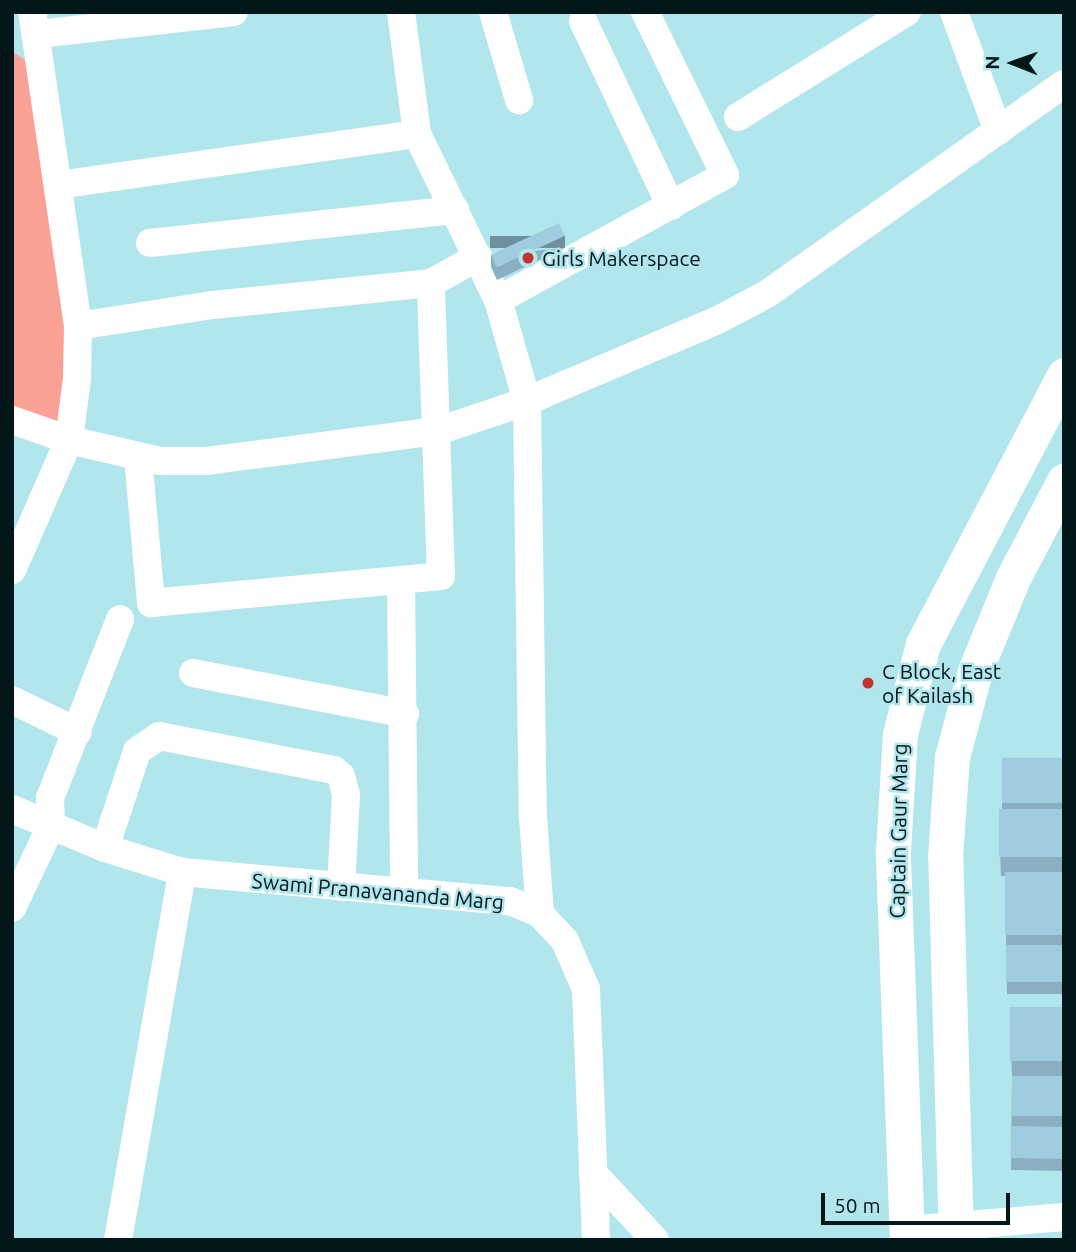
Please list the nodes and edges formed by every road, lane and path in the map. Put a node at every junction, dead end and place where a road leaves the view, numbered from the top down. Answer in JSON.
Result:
{"nodes":[{"id":1,"x":234,"y":12,"type":"edge"},
{"id":2,"x":401,"y":12,"type":"edge"},
{"id":3,"x":493,"y":12,"type":"edge"},
{"id":4,"x":645,"y":12,"type":"edge"},
{"id":5,"x":907,"y":12,"type":"edge"},
{"id":6,"x":954,"y":12,"type":"edge"},
{"id":7,"x":583,"y":21,"type":"dead end"},
{"id":8,"x":35,"y":23,"type":"edge"},
{"id":9,"x":1064,"y":84,"type":"edge"},
{"id":10,"x":519,"y":100,"type":"dead end"},
{"id":11,"x":738,"y":117,"type":"dead end"},
{"id":12,"x":998,"y":131,"type":"junction"},
{"id":13,"x":417,"y":134,"type":"junction"},
{"id":14,"x":58,"y":185,"type":"junction"},
{"id":15,"x":671,"y":206,"type":"junction"},
{"id":16,"x":455,"y":210,"type":"junction"},
{"id":17,"x":150,"y":243,"type":"dead end"},
{"id":18,"x":478,"y":257,"type":"junction"},
{"id":19,"x":430,"y":283,"type":"junction"},
{"id":20,"x":498,"y":300,"type":"junction"},
{"id":21,"x":78,"y":326,"type":"junction"},
{"id":22,"x":1064,"y":375,"type":"edge"},
{"id":23,"x":527,"y":401,"type":"junction"},
{"id":24,"x":12,"y":420,"type":"edge"},
{"id":25,"x":438,"y":431,"type":"junction"},
{"id":26,"x":69,"y":440,"type":"junction"},
{"id":27,"x":138,"y":457,"type":"junction"},
{"id":28,"x":1064,"y":481,"type":"edge"},
{"id":29,"x":12,"y":570,"type":"edge"},
{"id":30,"x":401,"y":583,"type":"junction"},
{"id":31,"x":120,"y":619,"type":"dead end"},
{"id":32,"x":193,"y":673,"type":"dead end"},
{"id":33,"x":12,"y":700,"type":"edge"},
{"id":34,"x":405,"y":714,"type":"junction"},
{"id":35,"x":78,"y":732,"type":"junction"},
{"id":36,"x":12,"y":809,"type":"edge"},
{"id":37,"x":51,"y":826,"type":"junction"},
{"id":38,"x":105,"y":848,"type":"junction"},
{"id":39,"x":182,"y":872,"type":"junction"},
{"id":40,"x":341,"y":887,"type":"junction"},
{"id":41,"x":404,"y":892,"type":"junction"},
{"id":42,"x":12,"y":908,"type":"edge"},
{"id":43,"x":540,"y":914,"type":"junction"},
{"id":44,"x":593,"y":1173,"type":"junction"},
{"id":45,"x":1064,"y":1217,"type":"edge"},
{"id":46,"x":956,"y":1233,"type":"edge"},
{"id":47,"x":907,"y":1235,"type":"edge"},
{"id":48,"x":118,"y":1240,"type":"edge"},
{"id":49,"x":596,"y":1240,"type":"edge"},
{"id":50,"x":655,"y":1240,"type":"edge"}],
"edges":[{"from":1,"to":8,"type":"street"},
{"from":2,"to":13,"type":"street"},
{"from":3,"to":10,"type":"street"},
{"from":4,"to":15,"type":"street"},
{"from":5,"to":11,"type":"street"},
{"from":6,"to":12,"type":"street"},
{"from":7,"to":15,"type":"street"},
{"from":8,"to":14,"type":"street"},
{"from":9,"to":12,"type":"street"},
{"from":12,"to":23,"type":"street"},
{"from":13,"to":14,"type":"street"},
{"from":13,"to":16,"type":"street"},
{"from":14,"to":21,"type":"street"},
{"from":15,"to":20,"type":"street"},
{"from":16,"to":17,"type":"street"},
{"from":16,"to":18,"type":"street"},
{"from":18,"to":19,"type":"street"},
{"from":18,"to":20,"type":"street"},
{"from":19,"to":21,"type":"street"},
{"from":19,"to":25,"type":"street"},
{"from":20,"to":23,"type":"street"},
{"from":21,"to":26,"type":"street"},
{"from":22,"to":47,"type":"main road","name":"Captain Gaur Marg"},
{"from":23,"to":25,"type":"street"},
{"from":23,"to":43,"type":"street"},
{"from":24,"to":26,"type":"street"},
{"from":25,"to":27,"type":"street"},
{"from":25,"to":30,"type":"street"},
{"from":26,"to":27,"type":"street"},
{"from":26,"to":29,"type":"street"},
{"from":27,"to":30,"type":"street"},
{"from":28,"to":46,"type":"main road"},
{"from":30,"to":34,"type":"street"},
{"from":31,"to":35,"type":"street"},
{"from":32,"to":34,"type":"street"},
{"from":33,"to":35,"type":"street"},
{"from":34,"to":41,"type":"street"},
{"from":35,"to":37,"type":"street"},
{"from":36,"to":37,"type":"street","name":"Swami Pranavananda Marg"},
{"from":37,"to":38,"type":"street","name":"Swami Pranavananda Marg"},
{"from":37,"to":42,"type":"street"},
{"from":38,"to":39,"type":"street","name":"Swami Pranavananda Marg"},
{"from":38,"to":40,"type":"street"},
{"from":39,"to":40,"type":"street","name":"Swami Pranavananda Marg"},
{"from":39,"to":48,"type":"street"},
{"from":40,"to":41,"type":"street","name":"Swami Pranavananda Marg"},
{"from":41,"to":43,"type":"street","name":"Swami Pranavananda Marg"},
{"from":43,"to":44,"type":"street","name":"Swami Pranavananda Marg"},
{"from":44,"to":49,"type":"street","name":"Swami Pranavananda Marg"},
{"from":44,"to":50,"type":"street"},
{"from":45,"to":46,"type":"street"},
{"from":46,"to":47,"type":"street"}]}
